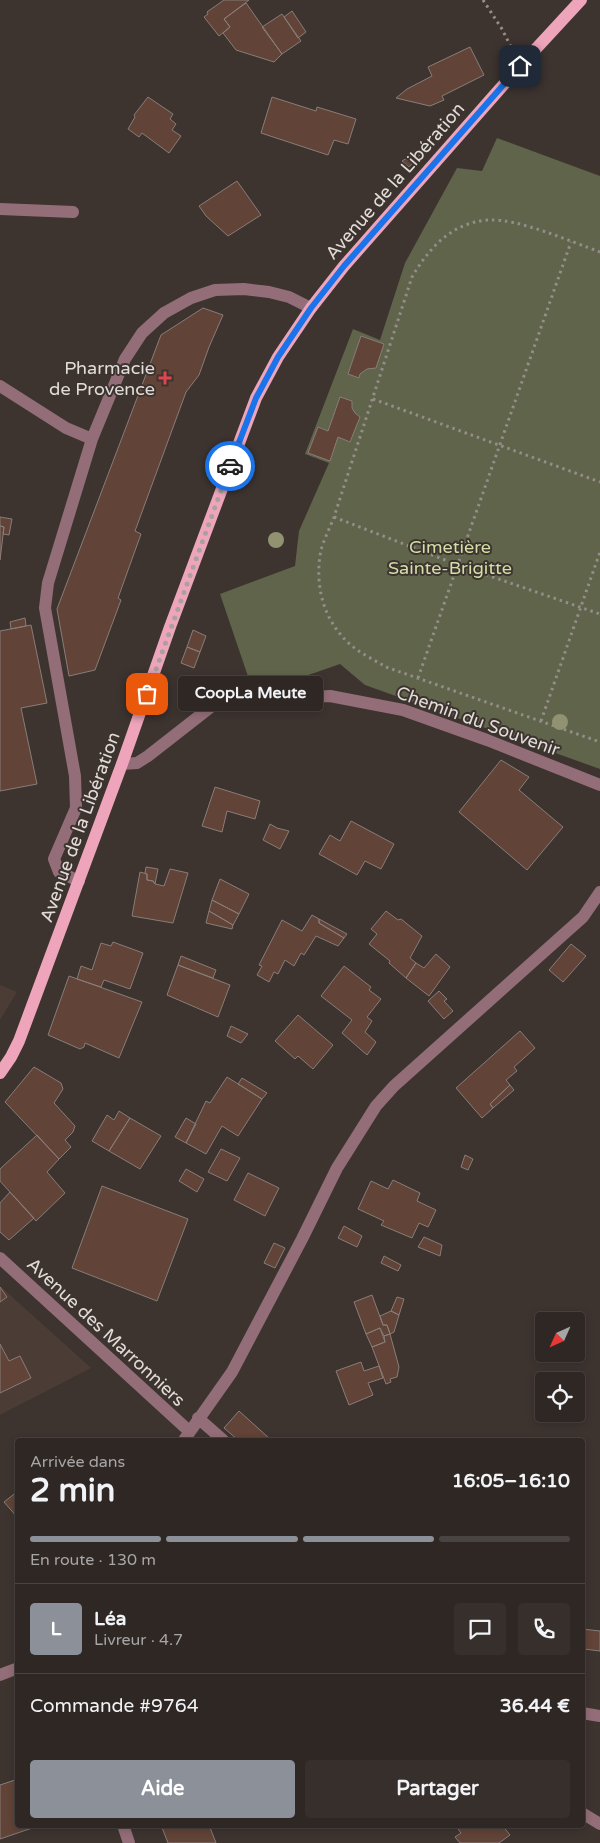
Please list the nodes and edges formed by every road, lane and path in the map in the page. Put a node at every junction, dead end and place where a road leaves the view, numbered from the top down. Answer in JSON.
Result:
{"nodes":[{"id":1,"x":484,"y":0,"type":"edge"},
{"id":2,"x":581,"y":0,"type":"edge"},
{"id":3,"x":520,"y":66,"type":"junction"},
{"id":4,"x":0,"y":209,"type":"edge"},
{"id":5,"x":73,"y":212,"type":"dead end"},
{"id":6,"x":571,"y":242,"type":"junction"},
{"id":7,"x":600,"y":252,"type":"edge"},
{"id":8,"x":311,"y":308,"type":"junction"},
{"id":9,"x":0,"y":386,"type":"edge"},
{"id":10,"x":373,"y":399,"type":"junction"},
{"id":11,"x":92,"y":439,"type":"junction"},
{"id":12,"x":499,"y":446,"type":"junction"},
{"id":13,"x":600,"y":482,"type":"edge"},
{"id":14,"x":334,"y":517,"type":"junction"},
{"id":15,"x":600,"y":552,"type":"edge"},
{"id":16,"x":458,"y":565,"type":"junction"},
{"id":17,"x":580,"y":607,"type":"junction"},
{"id":18,"x":600,"y":614,"type":"edge"},
{"id":19,"x":418,"y":678,"type":"junction"},
{"id":20,"x":541,"y":721,"type":"junction"},
{"id":21,"x":600,"y":742,"type":"edge"},
{"id":22,"x":122,"y":764,"type":"junction"},
{"id":23,"x":600,"y":785,"type":"edge"},
{"id":24,"x":79,"y":881,"type":"junction"},
{"id":25,"x":600,"y":892,"type":"edge"},
{"id":26,"x":0,"y":1073,"type":"edge"},
{"id":27,"x":0,"y":1258,"type":"edge"},
{"id":28,"x":198,"y":1418,"type":"junction"},
{"id":29,"x":186,"y":1436,"type":"edge"},
{"id":30,"x":221,"y":1438,"type":"edge"},
{"id":31,"x":15,"y":1669,"type":"edge"},
{"id":32,"x":0,"y":1675,"type":"edge"},
{"id":33,"x":585,"y":1714,"type":"edge"},
{"id":34,"x":600,"y":1716,"type":"edge"},
{"id":35,"x":585,"y":1815,"type":"edge"},
{"id":36,"x":600,"y":1824,"type":"edge"},
{"id":37,"x":124,"y":1828,"type":"edge"},
{"id":38,"x":129,"y":1843,"type":"edge"}],
"edges":[{"from":1,"to":3,"type":"path"},
{"from":2,"to":3,"type":"main road","name":"Avenue de la Libération"},
{"from":3,"to":8,"type":"main road","name":"Avenue de la Libération"},
{"from":4,"to":5,"type":"street"},
{"from":6,"to":7,"type":"path"},
{"from":6,"to":10,"type":"path"},
{"from":6,"to":12,"type":"path"},
{"from":8,"to":11,"type":"street"},
{"from":8,"to":22,"type":"main road","name":"Avenue de la Libération"},
{"from":9,"to":11,"type":"street"},
{"from":10,"to":12,"type":"path"},
{"from":10,"to":14,"type":"path"},
{"from":11,"to":24,"type":"street"},
{"from":12,"to":13,"type":"path"},
{"from":12,"to":16,"type":"path"},
{"from":14,"to":16,"type":"path"},
{"from":14,"to":19,"type":"path"},
{"from":15,"to":17,"type":"path"},
{"from":16,"to":17,"type":"path"},
{"from":16,"to":19,"type":"path"},
{"from":17,"to":18,"type":"path"},
{"from":17,"to":20,"type":"path"},
{"from":19,"to":20,"type":"path"},
{"from":20,"to":21,"type":"path"},
{"from":22,"to":23,"type":"street","name":"Chemin du Souvenir"},
{"from":22,"to":24,"type":"main road","name":"Avenue de la Libération"},
{"from":24,"to":26,"type":"main road","name":"Avenue de la Libération"},
{"from":25,"to":28,"type":"street"},
{"from":27,"to":29,"type":"street","name":"Avenue des Marronniers"},
{"from":28,"to":29,"type":"street"},
{"from":28,"to":30,"type":"street"},
{"from":31,"to":32,"type":"street"},
{"from":33,"to":34,"type":"street"},
{"from":35,"to":36,"type":"street"},
{"from":37,"to":38,"type":"street"}]}
